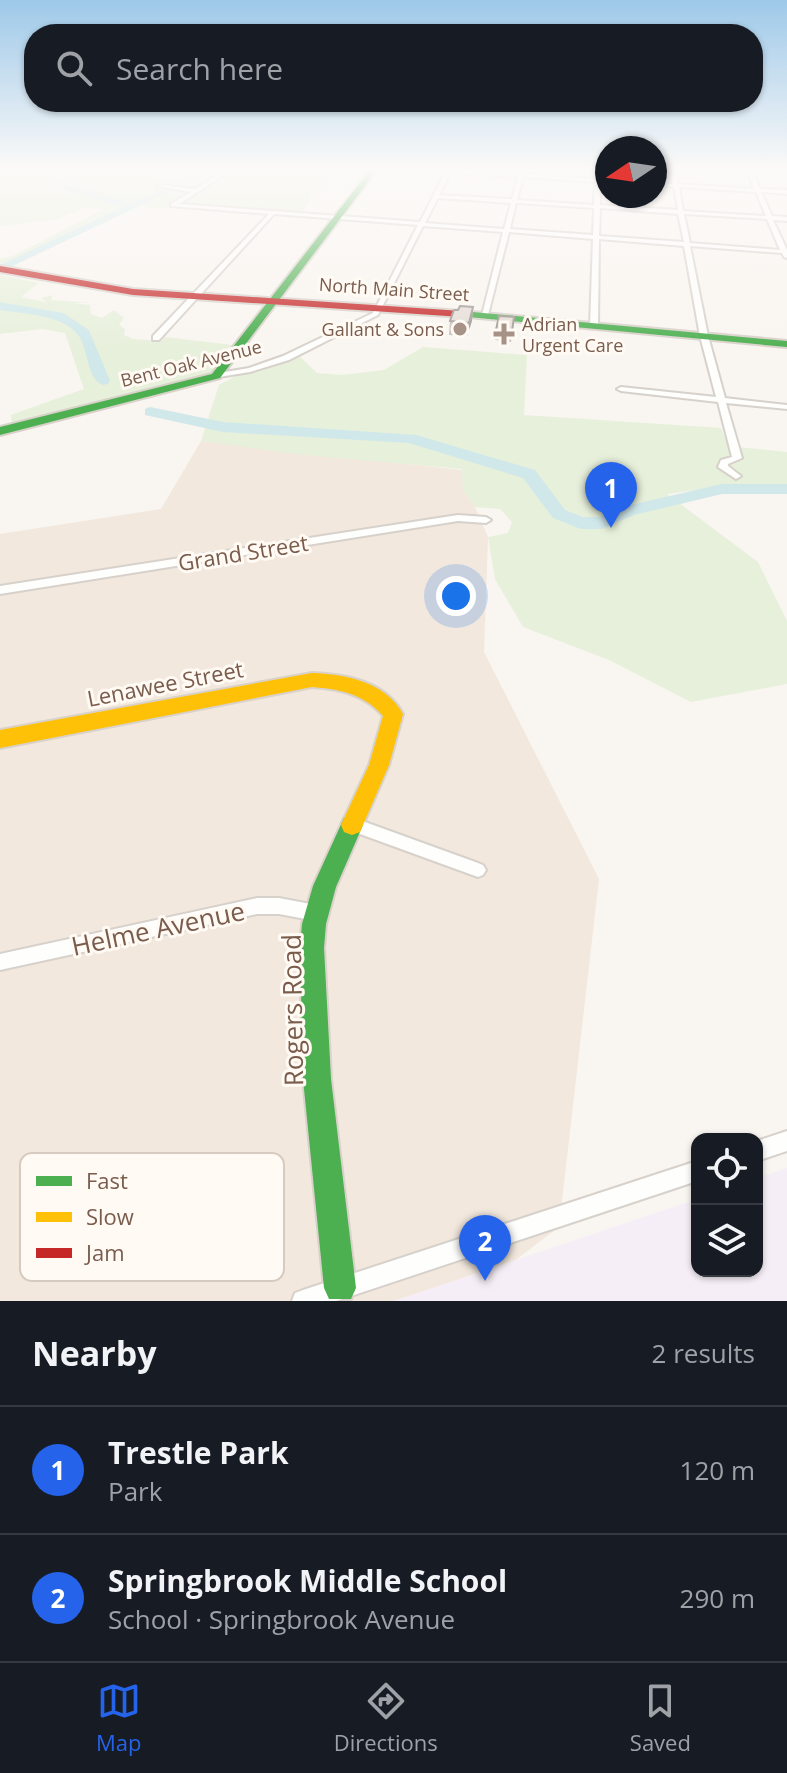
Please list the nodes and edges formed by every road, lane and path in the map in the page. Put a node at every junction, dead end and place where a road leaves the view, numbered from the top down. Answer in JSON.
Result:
{"nodes":[{"id":1,"x":256,"y":231,"type":"edge"},
{"id":2,"x":326,"y":231,"type":"edge"},
{"id":3,"x":417,"y":231,"type":"edge"},
{"id":4,"x":504,"y":231,"type":"edge"},
{"id":5,"x":508,"y":231,"type":"junction"},
{"id":6,"x":597,"y":231,"type":"edge"},
{"id":7,"x":685,"y":231,"type":"edge"},
{"id":8,"x":776,"y":231,"type":"edge"},
{"id":9,"x":597,"y":238,"type":"junction"},
{"id":10,"x":687,"y":244,"type":"junction"},
{"id":11,"x":785,"y":251,"type":"edge"},
{"id":12,"x":787,"y":259,"type":"edge"},
{"id":13,"x":8,"y":270,"type":"edge"},
{"id":14,"x":195,"y":296,"type":"junction"},
{"id":15,"x":274,"y":302,"type":"junction"},
{"id":16,"x":379,"y":306,"type":"junction"},
{"id":17,"x":485,"y":315,"type":"junction"},
{"id":18,"x":594,"y":326,"type":"junction"},
{"id":19,"x":704,"y":336,"type":"junction"},
{"id":20,"x":156,"y":338,"type":"dead end"},
{"id":21,"x":787,"y":344,"type":"edge"},
{"id":22,"x":216,"y":376,"type":"junction"},
{"id":23,"x":621,"y":389,"type":"dead end"},
{"id":24,"x":719,"y":400,"type":"junction"},
{"id":25,"x":787,"y":407,"type":"edge"},
{"id":26,"x":0,"y":431,"type":"edge"},
{"id":27,"x":736,"y":476,"type":"dead end"},
{"id":28,"x":486,"y":520,"type":"dead end"},
{"id":29,"x":0,"y":590,"type":"edge"},
{"id":30,"x":340,"y":680,"type":"joint"},
{"id":31,"x":0,"y":739,"type":"edge"},
{"id":32,"x":354,"y":825,"type":"junction"},
{"id":33,"x":478,"y":870,"type":"dead end"},
{"id":34,"x":316,"y":913,"type":"junction"},
{"id":35,"x":0,"y":962,"type":"edge"},
{"id":36,"x":787,"y":1141,"type":"edge"},
{"id":37,"x":763,"y":1149,"type":"edge"},
{"id":38,"x":691,"y":1173,"type":"edge"},
{"id":39,"x":340,"y":1288,"type":"junction"},
{"id":40,"x":303,"y":1301,"type":"edge"}],
"edges":[{"from":1,"to":14,"type":"street"},
{"from":2,"to":15,"type":"street"},
{"from":3,"to":16,"type":"street"},
{"from":4,"to":5,"type":"street"},
{"from":5,"to":9,"type":"street"},
{"from":5,"to":17,"type":"street"},
{"from":6,"to":9,"type":"street"},
{"from":7,"to":10,"type":"street"},
{"from":8,"to":11,"type":"street"},
{"from":9,"to":10,"type":"street"},
{"from":9,"to":18,"type":"street"},
{"from":10,"to":11,"type":"street"},
{"from":10,"to":19,"type":"street"},
{"from":11,"to":12,"type":"street"},
{"from":13,"to":14,"type":"street","name":"North Main Street"},
{"from":14,"to":15,"type":"street","name":"North Main Street"},
{"from":14,"to":20,"type":"street"},
{"from":15,"to":16,"type":"street","name":"North Main Street"},
{"from":15,"to":22,"type":"street"},
{"from":16,"to":17,"type":"street","name":"North Main Street"},
{"from":16,"to":22,"type":"street","name":"Bent Oak Avenue"},
{"from":17,"to":18,"type":"street","name":"North Main Street"},
{"from":18,"to":19,"type":"street","name":"North Main Street"},
{"from":19,"to":21,"type":"street","name":"North Main Street"},
{"from":19,"to":24,"type":"street"},
{"from":22,"to":26,"type":"street","name":"Bent Oak Avenue"},
{"from":23,"to":24,"type":"street"},
{"from":24,"to":25,"type":"street"},
{"from":24,"to":27,"type":"street"},
{"from":28,"to":29,"type":"street","name":"Grand Street"},
{"from":30,"to":31,"type":"street","name":"Lenawee Street"},
{"from":30,"to":32,"type":"street","name":"Rogers Road"},
{"from":32,"to":33,"type":"street"},
{"from":32,"to":34,"type":"street","name":"Rogers Road"},
{"from":34,"to":35,"type":"street","name":"Helme Avenue"},
{"from":34,"to":39,"type":"street","name":"Rogers Road"},
{"from":36,"to":37,"type":"street"},
{"from":38,"to":39,"type":"street"},
{"from":39,"to":40,"type":"street"}]}
